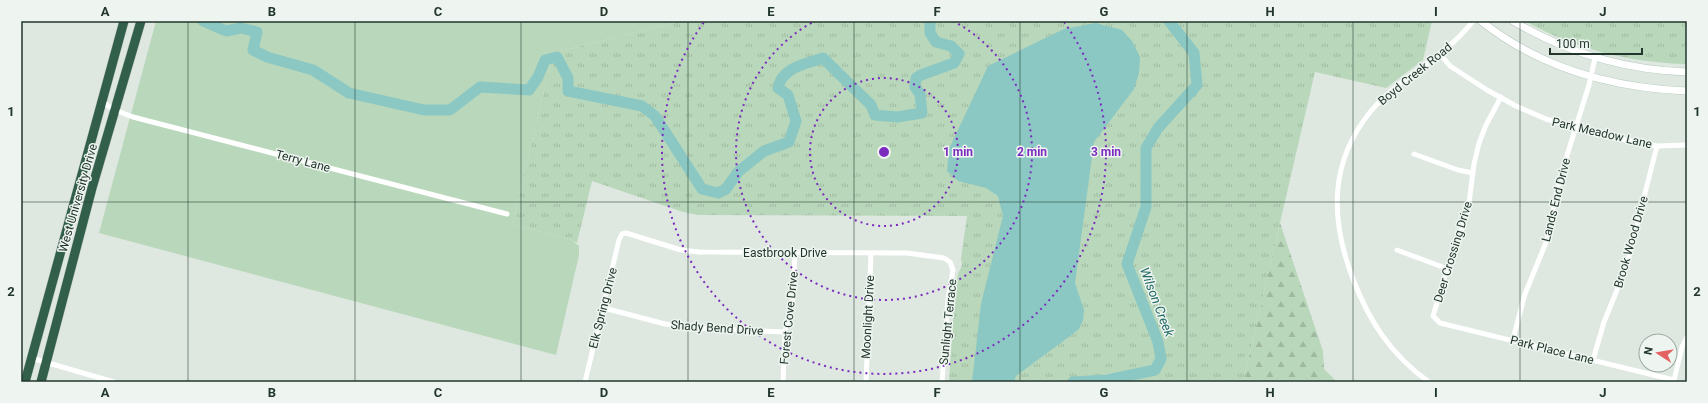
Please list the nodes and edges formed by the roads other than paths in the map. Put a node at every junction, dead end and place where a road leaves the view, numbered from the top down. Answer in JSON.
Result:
{"nodes":[{"id":1,"x":124,"y":21,"type":"edge"},
{"id":2,"x":141,"y":21,"type":"edge"},
{"id":3,"x":1473,"y":21,"type":"edge"},
{"id":4,"x":1481,"y":21,"type":"edge"},
{"id":5,"x":1513,"y":21,"type":"edge"},
{"id":6,"x":1440,"y":54,"type":"junction"},
{"id":7,"x":1595,"y":58,"type":"junction"},
{"id":8,"x":1687,"y":72,"type":"edge"},
{"id":9,"x":1591,"y":77,"type":"junction"},
{"id":10,"x":1687,"y":92,"type":"edge"},
{"id":11,"x":1501,"y":98,"type":"junction"},
{"id":12,"x":102,"y":102,"type":"junction"},
{"id":13,"x":115,"y":110,"type":"junction"},
{"id":14,"x":1575,"y":128,"type":"junction"},
{"id":15,"x":1687,"y":145,"type":"edge"},
{"id":16,"x":1657,"y":146,"type":"junction"},
{"id":17,"x":1414,"y":154,"type":"dead end"},
{"id":18,"x":1473,"y":174,"type":"junction"},
{"id":19,"x":507,"y":214,"type":"dead end"},
{"id":20,"x":622,"y":234,"type":"joint"},
{"id":21,"x":1397,"y":250,"type":"dead end"},
{"id":22,"x":795,"y":253,"type":"junction"},
{"id":23,"x":871,"y":253,"type":"junction"},
{"id":24,"x":950,"y":262,"type":"joint"},
{"id":25,"x":1448,"y":269,"type":"junction"},
{"id":26,"x":604,"y":308,"type":"junction"},
{"id":27,"x":1433,"y":316,"type":"joint"},
{"id":28,"x":785,"y":332,"type":"junction"},
{"id":29,"x":1687,"y":337,"type":"edge"},
{"id":30,"x":1513,"y":340,"type":"junction"},
{"id":31,"x":31,"y":358,"type":"junction"},
{"id":32,"x":1593,"y":360,"type":"junction"},
{"id":33,"x":46,"y":362,"type":"junction"},
{"id":34,"x":25,"y":382,"type":"edge"},
{"id":35,"x":41,"y":382,"type":"edge"},
{"id":36,"x":114,"y":382,"type":"edge"},
{"id":37,"x":586,"y":382,"type":"edge"},
{"id":38,"x":783,"y":382,"type":"edge"},
{"id":39,"x":866,"y":382,"type":"edge"},
{"id":40,"x":942,"y":382,"type":"edge"},
{"id":41,"x":1428,"y":382,"type":"edge"}],
"edges":[{"from":1,"to":12,"type":"highway","name":"West University Drive"},
{"from":2,"to":13,"type":"highway","name":"West University Drive"},
{"from":3,"to":6,"type":"street","name":"Boyd Creek Road"},
{"from":4,"to":9,"type":"main road"},
{"from":5,"to":7,"type":"main road"},
{"from":6,"to":11,"type":"street","name":"Park Meadow Lane"},
{"from":6,"to":41,"type":"street","name":"Boyd Creek Road"},
{"from":7,"to":8,"type":"main road"},
{"from":7,"to":9,"type":"street","name":"Lands End Drive"},
{"from":9,"to":10,"type":"main road"},
{"from":9,"to":14,"type":"street","name":"Lands End Drive"},
{"from":11,"to":14,"type":"street","name":"Park Meadow Lane"},
{"from":11,"to":18,"type":"street","name":"Deer Crossing Drive"},
{"from":12,"to":13,"type":"street","name":"Terry Lane"},
{"from":12,"to":31,"type":"highway","name":"West University Drive"},
{"from":13,"to":19,"type":"street","name":"Terry Lane"},
{"from":13,"to":33,"type":"highway","name":"West University Drive"},
{"from":14,"to":16,"type":"street","name":"Park Meadow Lane"},
{"from":14,"to":30,"type":"street","name":"Lands End Drive"},
{"from":15,"to":16,"type":"street","name":"Park Meadow Lane"},
{"from":16,"to":32,"type":"street","name":"Brook Wood Drive"},
{"from":17,"to":18,"type":"street"},
{"from":18,"to":25,"type":"street","name":"Deer Crossing Drive"},
{"from":20,"to":22,"type":"street","name":"Eastbrook Drive"},
{"from":20,"to":26,"type":"street","name":"Elk Spring Drive"},
{"from":21,"to":25,"type":"street"},
{"from":22,"to":23,"type":"street","name":"Eastbrook Drive"},
{"from":22,"to":28,"type":"street","name":"Forest Cove Drive"},
{"from":23,"to":24,"type":"street","name":"Eastbrook Drive"},
{"from":23,"to":39,"type":"street","name":"Moonlight Drive"},
{"from":24,"to":40,"type":"street","name":"Sunlight Terrace"},
{"from":25,"to":27,"type":"street","name":"Deer Crossing Drive"},
{"from":26,"to":28,"type":"street","name":"Shady Bend Drive"},
{"from":26,"to":37,"type":"street","name":"Elk Spring Drive"},
{"from":27,"to":30,"type":"street","name":"Park Place Lane"},
{"from":28,"to":38,"type":"street","name":"Forest Cove Drive"},
{"from":29,"to":32,"type":"street","name":"Park Place Lane"},
{"from":30,"to":32,"type":"street","name":"Park Place Lane"},
{"from":31,"to":33,"type":"street"},
{"from":31,"to":34,"type":"highway","name":"West University Drive"},
{"from":33,"to":35,"type":"highway","name":"West University Drive"},
{"from":33,"to":36,"type":"street"}]}
